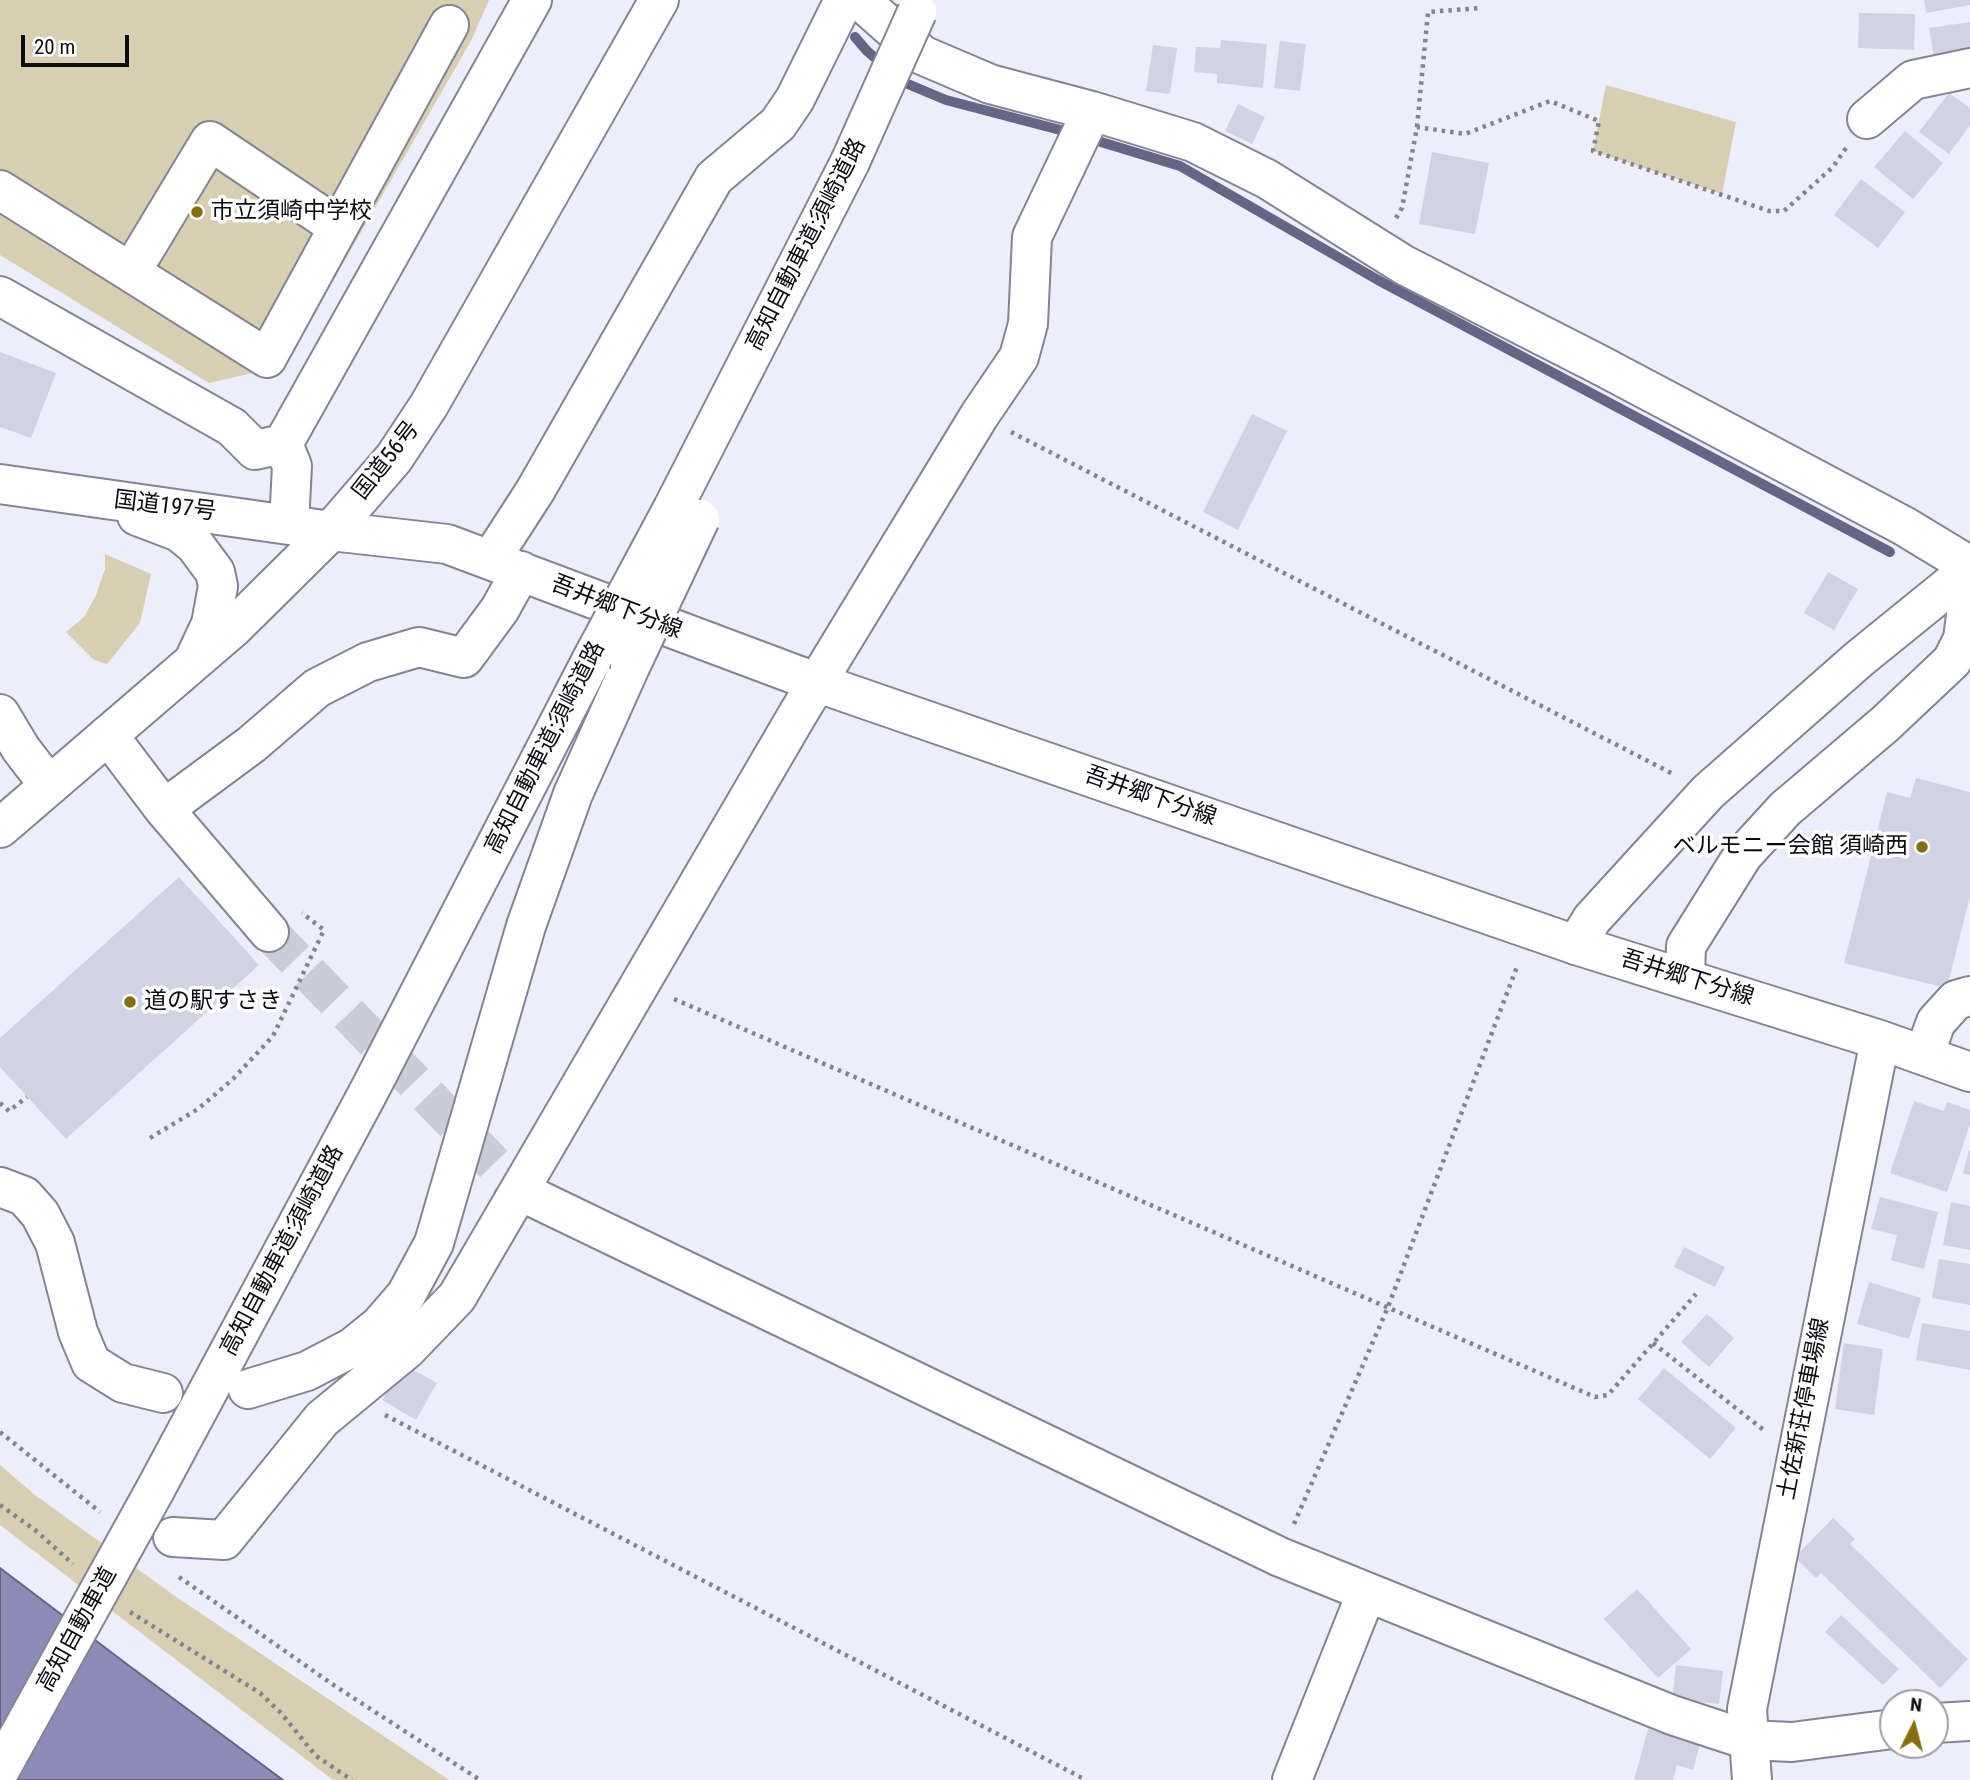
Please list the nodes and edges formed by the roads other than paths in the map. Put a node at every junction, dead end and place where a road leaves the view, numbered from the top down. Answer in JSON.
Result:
{"nodes":[{"id":1,"x":532,"y":0,"type":"edge"},
{"id":2,"x":844,"y":0,"type":"edge"},
{"id":3,"x":860,"y":0,"type":"edge"},
{"id":4,"x":656,"y":4,"type":"edge"},
{"id":5,"x":920,"y":6,"type":"edge"},
{"id":6,"x":449,"y":25,"type":"dead end"},
{"id":7,"x":1970,"y":68,"type":"edge"},
{"id":8,"x":1093,"y":111,"type":"junction"},
{"id":9,"x":1867,"y":119,"type":"road end"},
{"id":10,"x":0,"y":190,"type":"edge"},
{"id":11,"x":338,"y":227,"type":"junction"},
{"id":12,"x":131,"y":272,"type":"junction"},
{"id":13,"x":0,"y":296,"type":"edge"},
{"id":14,"x":283,"y":444,"type":"junction"},
{"id":15,"x":0,"y":484,"type":"edge"},
{"id":16,"x":50,"y":492,"type":"junction"},
{"id":17,"x":686,"y":513,"type":"junction"},
{"id":18,"x":289,"y":524,"type":"junction"},
{"id":19,"x":331,"y":531,"type":"junction"},
{"id":20,"x":506,"y":565,"type":"junction"},
{"id":21,"x":1970,"y":567,"type":"edge"},
{"id":22,"x":1970,"y":584,"type":"edge"},
{"id":23,"x":194,"y":660,"type":"junction"},
{"id":24,"x":818,"y":682,"type":"junction"},
{"id":25,"x":0,"y":714,"type":"edge"},
{"id":26,"x":108,"y":735,"type":"junction"},
{"id":27,"x":48,"y":784,"type":"junction"},
{"id":28,"x":164,"y":810,"type":"junction"},
{"id":29,"x":0,"y":828,"type":"edge"},
{"id":30,"x":269,"y":932,"type":"tunnel mouth"},
{"id":31,"x":1576,"y":945,"type":"junction"},
{"id":32,"x":1685,"y":977,"type":"junction"},
{"id":33,"x":1970,"y":996,"type":"edge"},
{"id":34,"x":1880,"y":1040,"type":"junction"},
{"id":35,"x":1924,"y":1055,"type":"junction"},
{"id":36,"x":1970,"y":1072,"type":"edge"},
{"id":37,"x":0,"y":1187,"type":"edge"},
{"id":38,"x":520,"y":1191,"type":"junction"},
{"id":39,"x":248,"y":1390,"type":"dead end"},
{"id":40,"x":163,"y":1393,"type":"dead end"},
{"id":41,"x":155,"y":1490,"type":"joint"},
{"id":42,"x":174,"y":1555,"type":"road end"},
{"id":43,"x":1366,"y":1594,"type":"junction"},
{"id":44,"x":1970,"y":1721,"type":"edge"},
{"id":45,"x":1949,"y":1723,"type":"edge"},
{"id":46,"x":1879,"y":1731,"type":"edge"},
{"id":47,"x":1748,"y":1740,"type":"junction"},
{"id":48,"x":0,"y":1770,"type":"edge"},
{"id":49,"x":1292,"y":1780,"type":"edge"},
{"id":50,"x":1752,"y":1780,"type":"edge"}],
"edges":[{"from":1,"to":14,"type":"main road"},
{"from":2,"to":20,"type":"main road"},
{"from":3,"to":8,"type":"main road"},
{"from":4,"to":19,"type":"main road","name":"国道56号"},
{"from":5,"to":17,"type":"main road","name":"高知自動車道;須崎道路","bridge":true},
{"from":6,"to":11,"type":"main road"},
{"from":7,"to":9,"type":"main road"},
{"from":8,"to":21,"type":"main road"},
{"from":8,"to":24,"type":"main road"},
{"from":10,"to":12,"type":"main road"},
{"from":11,"to":12,"type":"main road"},
{"from":11,"to":12,"type":"main road"},
{"from":13,"to":14,"type":"main road"},
{"from":14,"to":18,"type":"main road"},
{"from":15,"to":16,"type":"main road","name":"国道197号"},
{"from":16,"to":18,"type":"main road","name":"国道197号"},
{"from":16,"to":23,"type":"main road"},
{"from":17,"to":39,"type":"main road","bridge":true},
{"from":17,"to":41,"type":"main road","name":"高知自動車道;須崎道路","bridge":true},
{"from":18,"to":19,"type":"main road","name":"国道197号"},
{"from":19,"to":20,"type":"main road","name":"吾井郷下分線"},
{"from":19,"to":23,"type":"main road","name":"国道56号"},
{"from":20,"to":24,"type":"main road","name":"吾井郷下分線"},
{"from":20,"to":28,"type":"main road"},
{"from":21,"to":31,"type":"main road"},
{"from":22,"to":32,"type":"main road"},
{"from":23,"to":26,"type":"main road","name":"国道56号"},
{"from":24,"to":31,"type":"main road","name":"吾井郷下分線"},
{"from":24,"to":38,"type":"main road"},
{"from":25,"to":27,"type":"main road"},
{"from":26,"to":27,"type":"main road","name":"国道56号"},
{"from":26,"to":28,"type":"main road"},
{"from":27,"to":29,"type":"main road","name":"国道56号"},
{"from":28,"to":30,"type":"main road"},
{"from":31,"to":32,"type":"main road","name":"吾井郷下分線"},
{"from":32,"to":34,"type":"main road","name":"吾井郷下分線"},
{"from":33,"to":35,"type":"main road"},
{"from":34,"to":35,"type":"main road","name":"吾井郷下分線"},
{"from":34,"to":47,"type":"main road","name":"土佐新荘停車場線"},
{"from":35,"to":36,"type":"main road","name":"吾井郷下分線"},
{"from":37,"to":40,"type":"main road"},
{"from":38,"to":42,"type":"main road"},
{"from":38,"to":43,"type":"main road"},
{"from":41,"to":48,"type":"main road","name":"高知自動車道","bridge":true},
{"from":43,"to":47,"type":"main road"},
{"from":43,"to":49,"type":"main road"},
{"from":44,"to":45,"type":"main road"},
{"from":46,"to":47,"type":"main road"},
{"from":47,"to":50,"type":"main road","name":"土佐新荘停車場線"}]}
